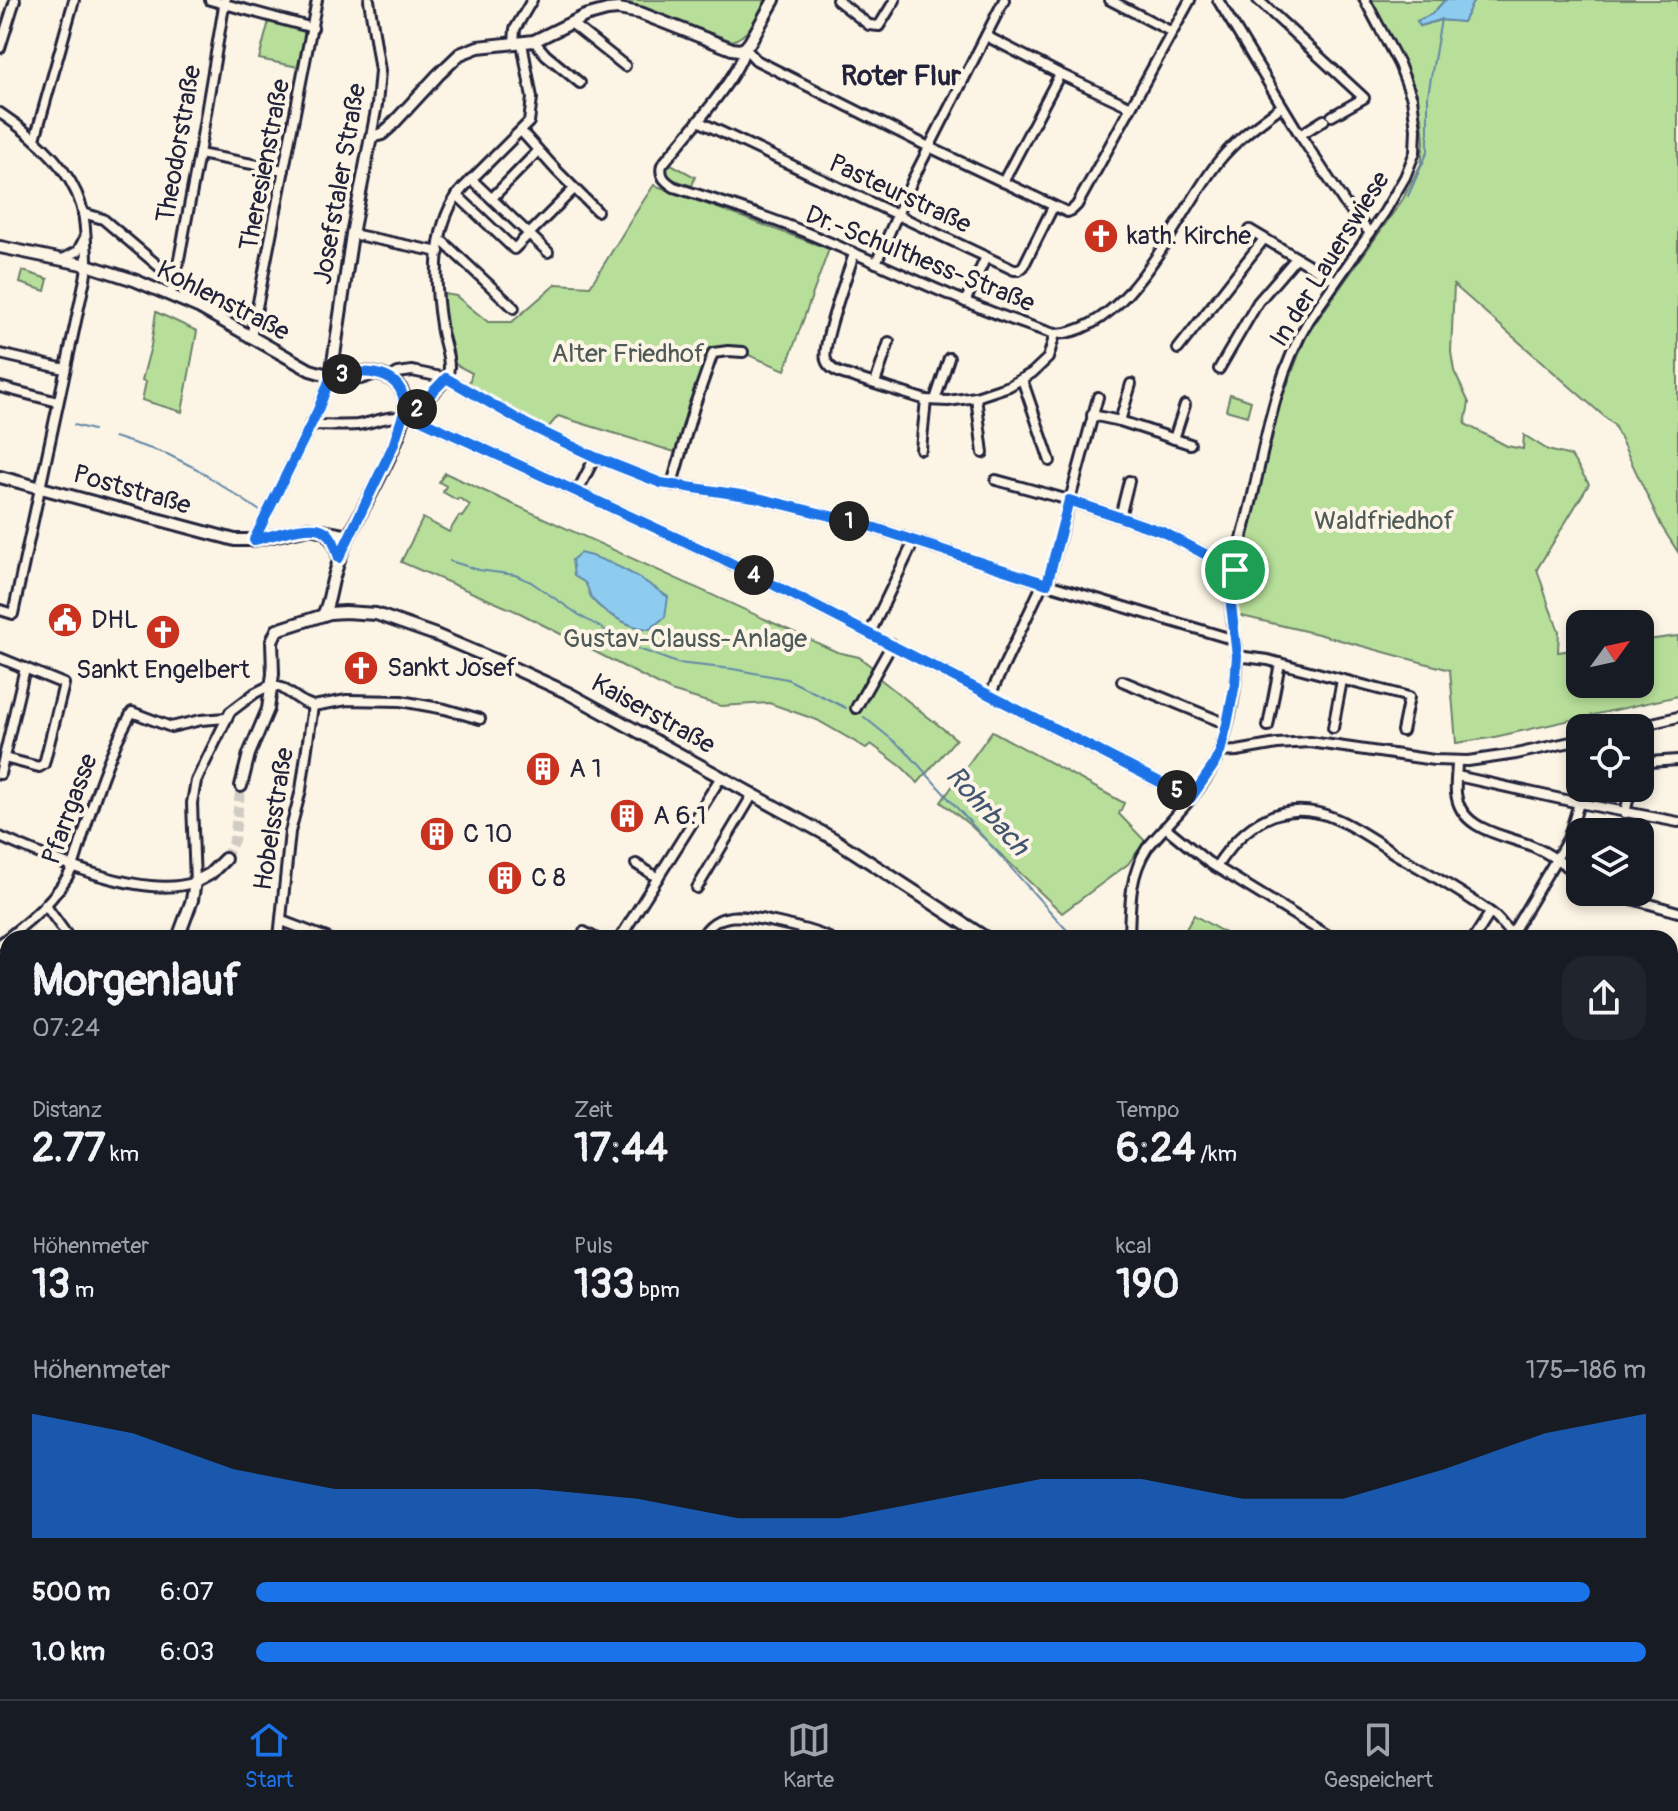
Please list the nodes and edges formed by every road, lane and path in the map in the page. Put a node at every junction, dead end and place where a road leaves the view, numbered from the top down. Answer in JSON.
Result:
{"nodes":[{"id":1,"x":15,"y":0,"type":"edge"},
{"id":2,"x":74,"y":0,"type":"edge"},
{"id":3,"x":210,"y":0,"type":"edge"},
{"id":4,"x":317,"y":0,"type":"edge"},
{"id":5,"x":369,"y":0,"type":"edge"},
{"id":6,"x":532,"y":0,"type":"edge"},
{"id":7,"x":774,"y":0,"type":"edge"},
{"id":8,"x":837,"y":0,"type":"edge"},
{"id":9,"x":895,"y":0,"type":"edge"},
{"id":10,"x":1004,"y":0,"type":"edge"},
{"id":11,"x":1110,"y":0,"type":"edge"},
{"id":12,"x":1190,"y":0,"type":"edge"},
{"id":13,"x":1218,"y":0,"type":"edge"},
{"id":14,"x":1258,"y":0,"type":"edge"},
{"id":15,"x":1365,"y":0,"type":"edge"},
{"id":16,"x":225,"y":2,"type":"edge"},
{"id":17,"x":571,"y":23,"type":"junction"},
{"id":18,"x":313,"y":28,"type":"junction"},
{"id":19,"x":1172,"y":32,"type":"junction"},
{"id":20,"x":986,"y":36,"type":"junction"},
{"id":21,"x":534,"y":41,"type":"junction"},
{"id":22,"x":518,"y":43,"type":"junction"},
{"id":23,"x":0,"y":48,"type":"edge"},
{"id":24,"x":745,"y":48,"type":"junction"},
{"id":25,"x":625,"y":66,"type":"dead end"},
{"id":26,"x":1060,"y":74,"type":"junction"},
{"id":27,"x":580,"y":83,"type":"dead end"},
{"id":28,"x":1282,"y":106,"type":"junction"},
{"id":29,"x":1131,"y":107,"type":"junction"},
{"id":30,"x":0,"y":113,"type":"edge"},
{"id":31,"x":698,"y":121,"type":"junction"},
{"id":32,"x":521,"y":131,"type":"junction"},
{"id":33,"x":1300,"y":135,"type":"junction"},
{"id":34,"x":371,"y":137,"type":"junction"},
{"id":35,"x":35,"y":139,"type":"junction"},
{"id":36,"x":929,"y":147,"type":"junction"},
{"id":37,"x":538,"y":151,"type":"junction"},
{"id":38,"x":199,"y":154,"type":"junction"},
{"id":39,"x":284,"y":170,"type":"junction"},
{"id":40,"x":471,"y":179,"type":"junction"},
{"id":41,"x":1003,"y":182,"type":"junction"},
{"id":42,"x":574,"y":189,"type":"junction"},
{"id":43,"x":457,"y":195,"type":"junction"},
{"id":44,"x":492,"y":198,"type":"junction"},
{"id":45,"x":1053,"y":207,"type":"junction"},
{"id":46,"x":597,"y":211,"type":"dead end"},
{"id":47,"x":83,"y":213,"type":"junction"},
{"id":48,"x":897,"y":213,"type":"junction"},
{"id":49,"x":1250,"y":230,"type":"dead end"},
{"id":50,"x":530,"y":233,"type":"junction"},
{"id":51,"x":1370,"y":233,"type":"junction"},
{"id":52,"x":352,"y":234,"type":"junction"},
{"id":53,"x":85,"y":235,"type":"junction"},
{"id":54,"x":440,"y":239,"type":"junction"},
{"id":55,"x":1264,"y":239,"type":"junction"},
{"id":56,"x":0,"y":247,"type":"edge"},
{"id":57,"x":439,"y":252,"type":"junction"},
{"id":58,"x":548,"y":252,"type":"dead end"},
{"id":59,"x":854,"y":254,"type":"junction"},
{"id":60,"x":986,"y":257,"type":"junction"},
{"id":61,"x":1296,"y":258,"type":"junction"},
{"id":62,"x":58,"y":260,"type":"junction"},
{"id":63,"x":876,"y":263,"type":"junction"},
{"id":64,"x":87,"y":265,"type":"junction"},
{"id":65,"x":175,"y":280,"type":"junction"},
{"id":66,"x":1336,"y":281,"type":"junction"},
{"id":67,"x":170,"y":295,"type":"junction"},
{"id":68,"x":965,"y":302,"type":"junction"},
{"id":69,"x":514,"y":308,"type":"dead end"},
{"id":70,"x":1055,"y":334,"type":"junction"},
{"id":71,"x":251,"y":338,"type":"junction"},
{"id":72,"x":889,"y":342,"type":"dead end"},
{"id":73,"x":1178,"y":349,"type":"dead end"},
{"id":74,"x":743,"y":352,"type":"dead end"},
{"id":75,"x":0,"y":354,"type":"edge"},
{"id":76,"x":333,"y":356,"type":"junction"},
{"id":77,"x":949,"y":358,"type":"dead end"},
{"id":78,"x":65,"y":369,"type":"junction"},
{"id":79,"x":1219,"y":369,"type":"dead end"},
{"id":80,"x":359,"y":371,"type":"junction"},
{"id":81,"x":373,"y":374,"type":"junction"},
{"id":82,"x":331,"y":376,"type":"junction"},
{"id":83,"x":390,"y":378,"type":"junction"},
{"id":84,"x":446,"y":378,"type":"junction"},
{"id":85,"x":1022,"y":379,"type":"junction"},
{"id":86,"x":875,"y":383,"type":"junction"},
{"id":87,"x":1131,"y":384,"type":"dead end"},
{"id":88,"x":0,"y":387,"type":"edge"},
{"id":89,"x":976,"y":397,"type":"junction"},
{"id":90,"x":1098,"y":397,"type":"dead end"},
{"id":91,"x":931,"y":400,"type":"junction"},
{"id":92,"x":58,"y":402,"type":"junction"},
{"id":93,"x":1185,"y":405,"type":"dead end"},
{"id":94,"x":1092,"y":415,"type":"junction"},
{"id":95,"x":407,"y":416,"type":"junction"},
{"id":96,"x":1120,"y":421,"type":"junction"},
{"id":97,"x":310,"y":425,"type":"junction"},
{"id":98,"x":1174,"y":439,"type":"junction"},
{"id":99,"x":1190,"y":444,"type":"dead end"},
{"id":100,"x":921,"y":449,"type":"dead end"},
{"id":101,"x":983,"y":453,"type":"dead end"},
{"id":102,"x":595,"y":457,"type":"junction"},
{"id":103,"x":1050,"y":461,"type":"dead end"},
{"id":104,"x":0,"y":477,"type":"edge"},
{"id":105,"x":996,"y":480,"type":"dead end"},
{"id":106,"x":1129,"y":481,"type":"dead end"},
{"id":107,"x":672,"y":484,"type":"junction"},
{"id":108,"x":39,"y":487,"type":"junction"},
{"id":109,"x":577,"y":492,"type":"junction"},
{"id":110,"x":1069,"y":500,"type":"junction"},
{"id":111,"x":1120,"y":517,"type":"junction"},
{"id":112,"x":324,"y":530,"type":"junction"},
{"id":113,"x":349,"y":536,"type":"junction"},
{"id":114,"x":254,"y":540,"type":"junction"},
{"id":115,"x":914,"y":541,"type":"junction"},
{"id":116,"x":339,"y":558,"type":"junction"},
{"id":117,"x":1235,"y":570,"type":"junction"},
{"id":118,"x":1045,"y":583,"type":"junction"},
{"id":119,"x":332,"y":584,"type":"junction"},
{"id":120,"x":0,"y":610,"type":"edge"},
{"id":121,"x":345,"y":612,"type":"junction"},
{"id":122,"x":323,"y":615,"type":"junction"},
{"id":123,"x":870,"y":633,"type":"junction"},
{"id":124,"x":1235,"y":640,"type":"junction"},
{"id":125,"x":892,"y":644,"type":"junction"},
{"id":126,"x":1237,"y":656,"type":"junction"},
{"id":127,"x":0,"y":658,"type":"edge"},
{"id":128,"x":1280,"y":663,"type":"junction"},
{"id":129,"x":25,"y":668,"type":"junction"},
{"id":130,"x":1342,"y":680,"type":"junction"},
{"id":131,"x":1122,"y":681,"type":"dead end"},
{"id":132,"x":271,"y":685,"type":"junction"},
{"id":133,"x":990,"y":695,"type":"junction"},
{"id":134,"x":313,"y":706,"type":"junction"},
{"id":135,"x":856,"y":708,"type":"dead end"},
{"id":136,"x":1678,"y":717,"type":"edge"},
{"id":137,"x":226,"y":718,"type":"junction"},
{"id":138,"x":480,"y":719,"type":"dead end"},
{"id":139,"x":1654,"y":723,"type":"edge"},
{"id":140,"x":1227,"y":724,"type":"junction"},
{"id":141,"x":1268,"y":726,"type":"dead end"},
{"id":142,"x":1333,"y":728,"type":"dead end"},
{"id":143,"x":1402,"y":731,"type":"dead end"},
{"id":144,"x":1566,"y":743,"type":"edge"},
{"id":145,"x":1220,"y":752,"type":"junction"},
{"id":146,"x":4,"y":758,"type":"junction"},
{"id":147,"x":1678,"y":760,"type":"edge"},
{"id":148,"x":1457,"y":761,"type":"junction"},
{"id":149,"x":1654,"y":762,"type":"edge"},
{"id":150,"x":0,"y":774,"type":"edge"},
{"id":151,"x":1457,"y":776,"type":"junction"},
{"id":152,"x":721,"y":777,"type":"junction"},
{"id":153,"x":241,"y":786,"type":"tunnel mouth"},
{"id":154,"x":753,"y":794,"type":"junction"},
{"id":155,"x":1191,"y":798,"type":"junction"},
{"id":156,"x":1628,"y":802,"type":"edge"},
{"id":157,"x":1579,"y":803,"type":"junction"},
{"id":158,"x":1625,"y":813,"type":"junction"},
{"id":159,"x":1678,"y":822,"type":"edge"},
{"id":160,"x":1165,"y":827,"type":"junction"},
{"id":161,"x":0,"y":837,"type":"edge"},
{"id":162,"x":225,"y":859,"type":"tunnel mouth"},
{"id":163,"x":1557,"y":859,"type":"junction"},
{"id":164,"x":636,"y":864,"type":"dead end"},
{"id":165,"x":1566,"y":866,"type":"edge"},
{"id":166,"x":73,"y":867,"type":"junction"},
{"id":167,"x":1216,"y":867,"type":"junction"},
{"id":168,"x":658,"y":878,"type":"junction"},
{"id":169,"x":195,"y":882,"type":"junction"},
{"id":170,"x":697,"y":888,"type":"dead end"},
{"id":171,"x":1654,"y":905,"type":"edge"},
{"id":172,"x":46,"y":906,"type":"junction"},
{"id":173,"x":1678,"y":912,"type":"edge"},
{"id":174,"x":1490,"y":913,"type":"junction"},
{"id":175,"x":282,"y":921,"type":"junction"},
{"id":176,"x":17,"y":930,"type":"edge"},
{"id":177,"x":63,"y":930,"type":"edge"},
{"id":178,"x":181,"y":930,"type":"edge"},
{"id":179,"x":280,"y":930,"type":"edge"},
{"id":180,"x":306,"y":930,"type":"edge"},
{"id":181,"x":625,"y":930,"type":"edge"},
{"id":182,"x":707,"y":930,"type":"edge"},
{"id":183,"x":811,"y":930,"type":"edge"},
{"id":184,"x":974,"y":930,"type":"edge"},
{"id":185,"x":1129,"y":930,"type":"edge"},
{"id":186,"x":1319,"y":930,"type":"edge"},
{"id":187,"x":1479,"y":930,"type":"edge"},
{"id":188,"x":1508,"y":930,"type":"edge"},
{"id":189,"x":1517,"y":930,"type":"edge"}],
"edges":[{"from":1,"to":23,"type":"street"},
{"from":2,"to":35,"type":"street"},
{"from":3,"to":16,"type":"street"},
{"from":4,"to":18,"type":"street","name":"Theresienstraße"},
{"from":5,"to":34,"type":"street","name":"Josefstaler Straße"},
{"from":6,"to":22,"type":"street"},
{"from":7,"to":24,"type":"main road"},
{"from":8,"to":9,"type":"street"},
{"from":10,"to":20,"type":"street"},
{"from":11,"to":19,"type":"street"},
{"from":12,"to":19,"type":"street"},
{"from":13,"to":28,"type":"street"},
{"from":14,"to":33,"type":"street"},
{"from":15,"to":51,"type":"street","name":"In der Lauerswiese"},
{"from":16,"to":18,"type":"street"},
{"from":16,"to":38,"type":"street","name":"Theodorstraße"},
{"from":17,"to":21,"type":"main road"},
{"from":17,"to":24,"type":"main road"},
{"from":17,"to":25,"type":"street"},
{"from":18,"to":39,"type":"street","name":"Theresienstraße"},
{"from":19,"to":29,"type":"street"},
{"from":20,"to":26,"type":"street"},
{"from":20,"to":36,"type":"street"},
{"from":21,"to":22,"type":"main road"},
{"from":21,"to":27,"type":"street"},
{"from":22,"to":32,"type":"street"},
{"from":22,"to":34,"type":"main road"},
{"from":24,"to":31,"type":"street"},
{"from":24,"to":36,"type":"street"},
{"from":26,"to":29,"type":"street"},
{"from":26,"to":41,"type":"street"},
{"from":28,"to":33,"type":"street"},
{"from":28,"to":70,"type":"street","name":"Dr.-Schulthess-Straße"},
{"from":29,"to":45,"type":"street"},
{"from":30,"to":35,"type":"street"},
{"from":31,"to":48,"type":"street","name":"Pasteurstraße"},
{"from":31,"to":59,"type":"street","name":"Dr.-Schulthess-Straße"},
{"from":32,"to":37,"type":"street"},
{"from":32,"to":40,"type":"street"},
{"from":33,"to":51,"type":"street"},
{"from":34,"to":52,"type":"main road","name":"Josefstaler Straße"},
{"from":35,"to":47,"type":"street"},
{"from":36,"to":41,"type":"street"},
{"from":36,"to":48,"type":"street"},
{"from":37,"to":42,"type":"street"},
{"from":37,"to":44,"type":"street"},
{"from":38,"to":39,"type":"street"},
{"from":38,"to":65,"type":"street","name":"Theodorstraße"},
{"from":39,"to":71,"type":"street","name":"Theresienstraße"},
{"from":40,"to":43,"type":"street"},
{"from":40,"to":44,"type":"street"},
{"from":41,"to":45,"type":"street"},
{"from":42,"to":46,"type":"street"},
{"from":42,"to":50,"type":"street"},
{"from":43,"to":50,"type":"street"},
{"from":43,"to":54,"type":"street"},
{"from":44,"to":50,"type":"street"},
{"from":45,"to":60,"type":"street","name":"Pasteurstraße"},
{"from":47,"to":53,"type":"street"},
{"from":47,"to":65,"type":"street"},
{"from":48,"to":60,"type":"street","name":"Pasteurstraße"},
{"from":48,"to":63,"type":"street"},
{"from":49,"to":55,"type":"street"},
{"from":50,"to":58,"type":"street"},
{"from":51,"to":66,"type":"street","name":"In der Lauerswiese"},
{"from":52,"to":57,"type":"street"},
{"from":52,"to":76,"type":"main road","name":"Josefstaler Straße"},
{"from":53,"to":62,"type":"street"},
{"from":53,"to":64,"type":"street"},
{"from":54,"to":57,"type":"street"},
{"from":54,"to":69,"type":"street"},
{"from":55,"to":61,"type":"street"},
{"from":55,"to":73,"type":"street"},
{"from":56,"to":62,"type":"main road","name":"Kohlenstraße"},
{"from":57,"to":84,"type":"street"},
{"from":59,"to":63,"type":"street","name":"Dr.-Schulthess-Straße"},
{"from":59,"to":86,"type":"street"},
{"from":60,"to":68,"type":"street"},
{"from":61,"to":66,"type":"street"},
{"from":61,"to":79,"type":"street"},
{"from":62,"to":64,"type":"main road","name":"Kohlenstraße"},
{"from":63,"to":68,"type":"street","name":"Dr.-Schulthess-Straße"},
{"from":64,"to":67,"type":"main road","name":"Kohlenstraße"},
{"from":64,"to":78,"type":"street"},
{"from":65,"to":67,"type":"street","name":"Theodorstraße"},
{"from":66,"to":117,"type":"street","name":"In der Lauerswiese"},
{"from":67,"to":71,"type":"main road","name":"Kohlenstraße"},
{"from":68,"to":70,"type":"street","name":"Dr.-Schulthess-Straße"},
{"from":70,"to":85,"type":"street"},
{"from":71,"to":82,"type":"main road","name":"Kohlenstraße"},
{"from":72,"to":86,"type":"street"},
{"from":74,"to":107,"type":"street"},
{"from":75,"to":78,"type":"street"},
{"from":76,"to":80,"type":"main road"},
{"from":76,"to":82,"type":"main road","name":"Josefstaler Straße"},
{"from":77,"to":91,"type":"street"},
{"from":78,"to":92,"type":"street"},
{"from":80,"to":81,"type":"main road"},
{"from":80,"to":82,"type":"main road"},
{"from":81,"to":82,"type":"main road"},
{"from":81,"to":83,"type":"main road"},
{"from":82,"to":97,"type":"street"},
{"from":83,"to":84,"type":"street"},
{"from":83,"to":95,"type":"main road"},
{"from":84,"to":95,"type":"street"},
{"from":84,"to":102,"type":"street"},
{"from":85,"to":89,"type":"street"},
{"from":85,"to":103,"type":"street"},
{"from":86,"to":91,"type":"street"},
{"from":87,"to":96,"type":"street"},
{"from":88,"to":92,"type":"street"},
{"from":89,"to":91,"type":"street"},
{"from":89,"to":101,"type":"street"},
{"from":90,"to":94,"type":"street"},
{"from":91,"to":100,"type":"street"},
{"from":92,"to":108,"type":"street"},
{"from":93,"to":98,"type":"street"},
{"from":94,"to":96,"type":"street"},
{"from":94,"to":110,"type":"street"},
{"from":95,"to":97,"type":"street"},
{"from":95,"to":109,"type":"street"},
{"from":95,"to":113,"type":"main road"},
{"from":96,"to":98,"type":"street"},
{"from":97,"to":114,"type":"street"},
{"from":98,"to":99,"type":"street"},
{"from":102,"to":107,"type":"street"},
{"from":102,"to":109,"type":"street"},
{"from":104,"to":108,"type":"main road","name":"Poststraße"},
{"from":105,"to":110,"type":"street"},
{"from":106,"to":111,"type":"street"},
{"from":107,"to":115,"type":"street"},
{"from":108,"to":114,"type":"main road","name":"Poststraße"},
{"from":108,"to":120,"type":"street"},
{"from":109,"to":123,"type":"street"},
{"from":110,"to":111,"type":"street"},
{"from":110,"to":118,"type":"street"},
{"from":111,"to":117,"type":"street"},
{"from":112,"to":113,"type":"main road","name":"Poststraße"},
{"from":112,"to":114,"type":"main road","name":"Poststraße"},
{"from":112,"to":116,"type":"main road"},
{"from":113,"to":116,"type":"main road"},
{"from":115,"to":118,"type":"street"},
{"from":115,"to":123,"type":"street"},
{"from":116,"to":119,"type":"main road"},
{"from":117,"to":124,"type":"street","name":"In der Lauerswiese"},
{"from":118,"to":124,"type":"street"},
{"from":118,"to":133,"type":"street"},
{"from":119,"to":121,"type":"main road"},
{"from":119,"to":122,"type":"main road"},
{"from":121,"to":122,"type":"main road","name":"Kaiserstraße"},
{"from":121,"to":152,"type":"main road","name":"Kaiserstraße"},
{"from":122,"to":132,"type":"main road","name":"Kaiserstraße"},
{"from":123,"to":125,"type":"street"},
{"from":124,"to":126,"type":"street","name":"In der Lauerswiese"},
{"from":125,"to":133,"type":"street"},
{"from":125,"to":135,"type":"street"},
{"from":126,"to":128,"type":"street"},
{"from":126,"to":140,"type":"street","name":"In der Lauerswiese"},
{"from":127,"to":129,"type":"street"},
{"from":128,"to":130,"type":"street"},
{"from":128,"to":141,"type":"street"},
{"from":129,"to":146,"type":"street"},
{"from":129,"to":146,"type":"street"},
{"from":130,"to":142,"type":"street"},
{"from":130,"to":143,"type":"street"},
{"from":131,"to":140,"type":"street"},
{"from":132,"to":134,"type":"street"},
{"from":132,"to":137,"type":"street"},
{"from":132,"to":153,"type":"main road"},
{"from":133,"to":155,"type":"street"},
{"from":134,"to":138,"type":"street"},
{"from":134,"to":175,"type":"street","name":"Hobelsstraße"},
{"from":136,"to":139,"type":"street"},
{"from":137,"to":166,"type":"street","name":"Pfarrgasse"},
{"from":137,"to":169,"type":"street"},
{"from":140,"to":145,"type":"street","name":"In der Lauerswiese"},
{"from":144,"to":148,"type":"street"},
{"from":145,"to":148,"type":"street"},
{"from":145,"to":155,"type":"street","name":"In der Lauerswiese"},
{"from":146,"to":150,"type":"street"},
{"from":147,"to":149,"type":"street"},
{"from":148,"to":151,"type":"street"},
{"from":151,"to":157,"type":"street"},
{"from":151,"to":163,"type":"street"},
{"from":152,"to":154,"type":"main road","name":"Kaiserstraße"},
{"from":152,"to":168,"type":"street"},
{"from":154,"to":170,"type":"street"},
{"from":154,"to":184,"type":"main road","name":"Kaiserstraße"},
{"from":155,"to":160,"type":"street","name":"In der Lauerswiese"},
{"from":156,"to":158,"type":"street"},
{"from":157,"to":158,"type":"street"},
{"from":157,"to":163,"type":"street"},
{"from":158,"to":159,"type":"street"},
{"from":160,"to":167,"type":"street"},
{"from":160,"to":185,"type":"street","name":"In der Lauerswiese"},
{"from":161,"to":166,"type":"street"},
{"from":162,"to":169,"type":"main road"},
{"from":163,"to":165,"type":"street"},
{"from":163,"to":189,"type":"street"},
{"from":164,"to":168,"type":"street"},
{"from":166,"to":169,"type":"street"},
{"from":166,"to":172,"type":"street","name":"Pfarrgasse"},
{"from":167,"to":174,"type":"street"},
{"from":167,"to":186,"type":"street"},
{"from":168,"to":181,"type":"street"},
{"from":169,"to":178,"type":"main road"},
{"from":171,"to":173,"type":"street"},
{"from":172,"to":176,"type":"street","name":"Pfarrgasse"},
{"from":172,"to":177,"type":"street"},
{"from":174,"to":187,"type":"street"},
{"from":174,"to":188,"type":"street"},
{"from":175,"to":179,"type":"street","name":"Hobelsstraße"},
{"from":175,"to":180,"type":"street"},
{"from":182,"to":183,"type":"street"}]}
